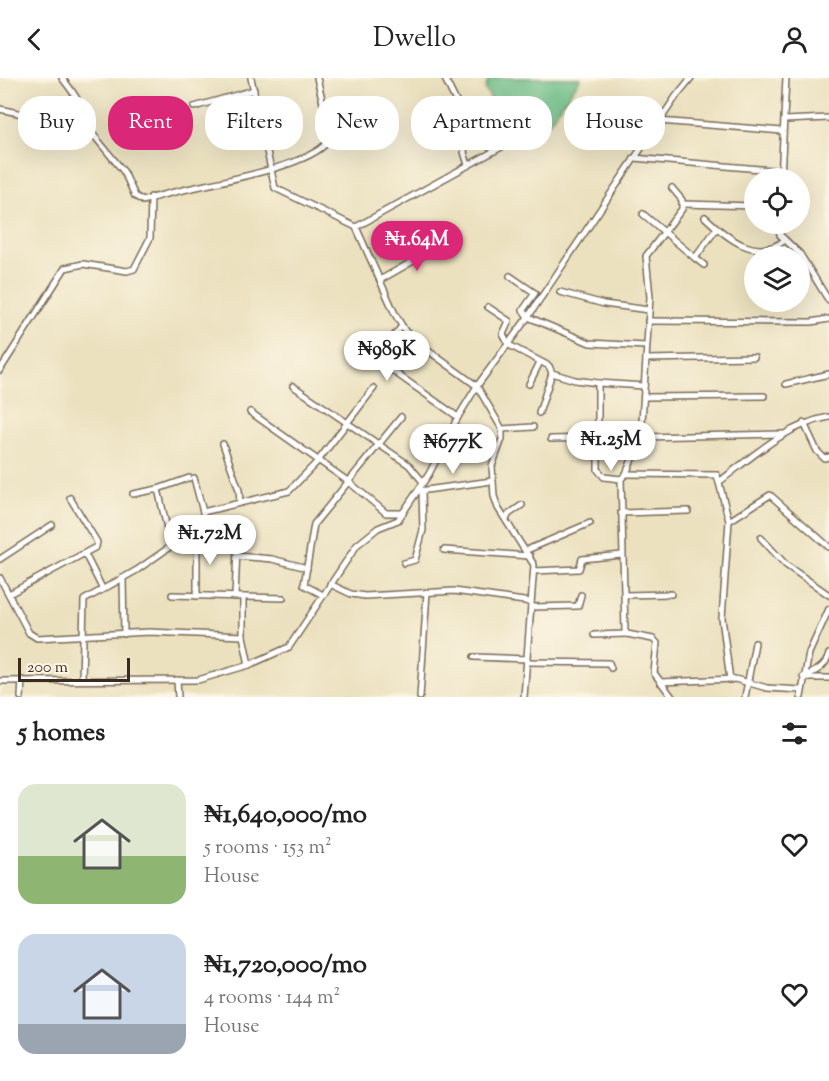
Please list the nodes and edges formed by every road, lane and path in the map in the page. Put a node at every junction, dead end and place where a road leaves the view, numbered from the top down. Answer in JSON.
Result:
{"nodes":[{"id":1,"x":62,"y":78,"type":"edge"},
{"id":2,"x":250,"y":78,"type":"edge"},
{"id":3,"x":317,"y":78,"type":"edge"},
{"id":4,"x":691,"y":78,"type":"edge"},
{"id":5,"x":786,"y":78,"type":"edge"},
{"id":6,"x":445,"y":79,"type":"edge"},
{"id":7,"x":254,"y":90,"type":"junction"},
{"id":8,"x":76,"y":96,"type":"edge"},
{"id":9,"x":195,"y":107,"type":"dead end"},
{"id":10,"x":0,"y":109,"type":"edge"},
{"id":11,"x":665,"y":112,"type":"edge"},
{"id":12,"x":18,"y":113,"type":"edge"},
{"id":13,"x":829,"y":118,"type":"edge"},
{"id":14,"x":784,"y":120,"type":"junction"},
{"id":15,"x":665,"y":121,"type":"edge"},
{"id":16,"x":782,"y":131,"type":"junction"},
{"id":17,"x":96,"y":138,"type":"edge"},
{"id":18,"x":496,"y":150,"type":"edge"},
{"id":19,"x":639,"y":150,"type":"edge"},
{"id":20,"x":634,"y":158,"type":"junction"},
{"id":21,"x":468,"y":165,"type":"junction"},
{"id":22,"x":748,"y":168,"type":"edge"},
{"id":23,"x":782,"y":168,"type":"edge"},
{"id":24,"x":270,"y":169,"type":"junction"},
{"id":25,"x":672,"y":188,"type":"dead end"},
{"id":26,"x":152,"y":197,"type":"junction"},
{"id":27,"x":683,"y":204,"type":"junction"},
{"id":28,"x":744,"y":206,"type":"edge"},
{"id":29,"x":643,"y":214,"type":"dead end"},
{"id":30,"x":705,"y":217,"type":"dead end"},
{"id":31,"x":356,"y":227,"type":"junction"},
{"id":32,"x":717,"y":228,"type":"junction"},
{"id":33,"x":665,"y":233,"type":"junction"},
{"id":34,"x":780,"y":234,"type":"edge"},
{"id":35,"x":784,"y":240,"type":"junction"},
{"id":36,"x":443,"y":244,"type":"dead end"},
{"id":37,"x":695,"y":258,"type":"junction"},
{"id":38,"x":704,"y":265,"type":"dead end"},
{"id":39,"x":510,"y":276,"type":"dead end"},
{"id":40,"x":380,"y":280,"type":"junction"},
{"id":41,"x":560,"y":292,"type":"dead end"},
{"id":42,"x":829,"y":301,"type":"edge"},
{"id":43,"x":488,"y":307,"type":"dead end"},
{"id":44,"x":649,"y":310,"type":"junction"},
{"id":45,"x":528,"y":317,"type":"junction"},
{"id":46,"x":829,"y":319,"type":"edge"},
{"id":47,"x":648,"y":321,"type":"junction"},
{"id":48,"x":402,"y":326,"type":"junction"},
{"id":49,"x":509,"y":345,"type":"junction"},
{"id":50,"x":646,"y":346,"type":"junction"},
{"id":51,"x":754,"y":357,"type":"dead end"},
{"id":52,"x":646,"y":359,"type":"junction"},
{"id":53,"x":540,"y":362,"type":"junction"},
{"id":54,"x":0,"y":370,"type":"edge"},
{"id":55,"x":552,"y":373,"type":"junction"},
{"id":56,"x":829,"y":375,"type":"edge"},
{"id":57,"x":598,"y":383,"type":"junction"},
{"id":58,"x":529,"y":384,"type":"dead end"},
{"id":59,"x":786,"y":384,"type":"dead end"},
{"id":60,"x":293,"y":386,"type":"dead end"},
{"id":61,"x":477,"y":386,"type":"junction"},
{"id":62,"x":645,"y":386,"type":"junction"},
{"id":63,"x":374,"y":388,"type":"dead end"},
{"id":64,"x":764,"y":396,"type":"dead end"},
{"id":65,"x":644,"y":397,"type":"junction"},
{"id":66,"x":250,"y":412,"type":"dead end"},
{"id":67,"x":538,"y":413,"type":"dead end"},
{"id":68,"x":401,"y":417,"type":"dead end"},
{"id":69,"x":458,"y":417,"type":"junction"},
{"id":70,"x":829,"y":417,"type":"edge"},
{"id":71,"x":348,"y":422,"type":"junction"},
{"id":72,"x":804,"y":423,"type":"junction"},
{"id":73,"x":533,"y":427,"type":"dead end"},
{"id":74,"x":502,"y":429,"type":"junction"},
{"id":75,"x":783,"y":434,"type":"junction"},
{"id":76,"x":641,"y":437,"type":"junction"},
{"id":77,"x":597,"y":438,"type":"junction"},
{"id":78,"x":552,"y":439,"type":"dead end"},
{"id":79,"x":223,"y":444,"type":"dead end"},
{"id":80,"x":380,"y":444,"type":"junction"},
{"id":81,"x":829,"y":457,"type":"edge"},
{"id":82,"x":316,"y":462,"type":"junction"},
{"id":83,"x":623,"y":476,"type":"junction"},
{"id":84,"x":492,"y":481,"type":"junction"},
{"id":85,"x":349,"y":482,"type":"junction"},
{"id":86,"x":423,"y":482,"type":"junction"},
{"id":87,"x":719,"y":482,"type":"junction"},
{"id":88,"x":158,"y":489,"type":"junction"},
{"id":89,"x":420,"y":491,"type":"junction"},
{"id":90,"x":133,"y":494,"type":"dead end"},
{"id":91,"x":70,"y":498,"type":"dead end"},
{"id":92,"x":240,"y":502,"type":"junction"},
{"id":93,"x":522,"y":505,"type":"dead end"},
{"id":94,"x":688,"y":511,"type":"dead end"},
{"id":95,"x":203,"y":512,"type":"junction"},
{"id":96,"x":403,"y":513,"type":"junction"},
{"id":97,"x":621,"y":513,"type":"junction"},
{"id":98,"x":506,"y":519,"type":"junction"},
{"id":99,"x":729,"y":521,"type":"junction"},
{"id":100,"x":590,"y":523,"type":"dead end"},
{"id":101,"x":52,"y":525,"type":"dead end"},
{"id":102,"x":238,"y":525,"type":"dead end"},
{"id":103,"x":197,"y":536,"type":"junction"},
{"id":104,"x":761,"y":538,"type":"dead end"},
{"id":105,"x":171,"y":546,"type":"junction"},
{"id":106,"x":829,"y":547,"type":"edge"},
{"id":107,"x":444,"y":550,"type":"dead end"},
{"id":108,"x":528,"y":553,"type":"junction"},
{"id":109,"x":85,"y":554,"type":"junction"},
{"id":110,"x":622,"y":555,"type":"junction"},
{"id":111,"x":237,"y":556,"type":"junction"},
{"id":112,"x":0,"y":559,"type":"edge"},
{"id":113,"x":404,"y":563,"type":"dead end"},
{"id":114,"x":307,"y":568,"type":"junction"},
{"id":115,"x":534,"y":571,"type":"junction"},
{"id":116,"x":0,"y":578,"type":"edge"},
{"id":117,"x":123,"y":578,"type":"junction"},
{"id":118,"x":330,"y":584,"type":"junction"},
{"id":119,"x":102,"y":588,"type":"junction"},
{"id":120,"x":427,"y":592,"type":"junction"},
{"id":121,"x":9,"y":594,"type":"junction"},
{"id":122,"x":671,"y":594,"type":"dead end"},
{"id":123,"x":172,"y":595,"type":"dead end"},
{"id":124,"x":323,"y":595,"type":"junction"},
{"id":125,"x":581,"y":595,"type":"dead end"},
{"id":126,"x":829,"y":595,"type":"edge"},
{"id":127,"x":197,"y":596,"type":"junction"},
{"id":128,"x":624,"y":596,"type":"junction"},
{"id":129,"x":235,"y":597,"type":"junction"},
{"id":130,"x":243,"y":597,"type":"junction"},
{"id":131,"x":283,"y":598,"type":"dead end"},
{"id":132,"x":531,"y":604,"type":"junction"},
{"id":133,"x":829,"y":609,"type":"edge"},
{"id":134,"x":123,"y":634,"type":"junction"},
{"id":135,"x":594,"y":634,"type":"dead end"},
{"id":136,"x":627,"y":634,"type":"junction"},
{"id":137,"x":84,"y":635,"type":"junction"},
{"id":138,"x":243,"y":636,"type":"junction"},
{"id":139,"x":755,"y":643,"type":"dead end"},
{"id":140,"x":829,"y":654,"type":"edge"},
{"id":141,"x":474,"y":657,"type":"dead end"},
{"id":142,"x":527,"y":661,"type":"junction"},
{"id":143,"x":249,"y":664,"type":"junction"},
{"id":144,"x":611,"y":668,"type":"dead end"},
{"id":145,"x":803,"y":677,"type":"junction"},
{"id":146,"x":829,"y":678,"type":"edge"},
{"id":147,"x":22,"y":680,"type":"junction"},
{"id":148,"x":82,"y":680,"type":"junction"},
{"id":149,"x":177,"y":680,"type":"junction"},
{"id":150,"x":730,"y":680,"type":"junction"},
{"id":151,"x":0,"y":681,"type":"edge"},
{"id":152,"x":660,"y":682,"type":"junction"},
{"id":153,"x":748,"y":682,"type":"junction"},
{"id":154,"x":801,"y":690,"type":"junction"},
{"id":155,"x":21,"y":697,"type":"edge"},
{"id":156,"x":178,"y":697,"type":"edge"},
{"id":157,"x":420,"y":697,"type":"edge"},
{"id":158,"x":524,"y":697,"type":"edge"},
{"id":159,"x":672,"y":697,"type":"edge"},
{"id":160,"x":745,"y":697,"type":"edge"},
{"id":161,"x":801,"y":697,"type":"edge"}],
"edges":[{"from":1,"to":8,"type":"street"},
{"from":2,"to":7,"type":"street"},
{"from":3,"to":24,"type":"street"},
{"from":4,"to":11,"type":"street"},
{"from":5,"to":14,"type":"street"},
{"from":6,"to":21,"type":"street"},
{"from":7,"to":9,"type":"street"},
{"from":7,"to":24,"type":"street"},
{"from":10,"to":12,"type":"street"},
{"from":13,"to":14,"type":"street"},
{"from":14,"to":16,"type":"street"},
{"from":15,"to":16,"type":"street"},
{"from":16,"to":23,"type":"street"},
{"from":17,"to":26,"type":"street"},
{"from":18,"to":21,"type":"street"},
{"from":19,"to":20,"type":"street"},
{"from":20,"to":22,"type":"street"},
{"from":20,"to":45,"type":"street"},
{"from":21,"to":31,"type":"street"},
{"from":24,"to":26,"type":"street"},
{"from":24,"to":31,"type":"street"},
{"from":25,"to":27,"type":"street"},
{"from":26,"to":54,"type":"street"},
{"from":27,"to":28,"type":"street"},
{"from":27,"to":33,"type":"street"},
{"from":29,"to":33,"type":"street"},
{"from":30,"to":32,"type":"street"},
{"from":31,"to":40,"type":"street"},
{"from":32,"to":35,"type":"street"},
{"from":32,"to":37,"type":"street"},
{"from":33,"to":37,"type":"street"},
{"from":33,"to":44,"type":"street"},
{"from":34,"to":35,"type":"street"},
{"from":35,"to":42,"type":"street"},
{"from":36,"to":40,"type":"street"},
{"from":37,"to":38,"type":"street"},
{"from":39,"to":45,"type":"street"},
{"from":40,"to":48,"type":"street"},
{"from":41,"to":44,"type":"street"},
{"from":43,"to":49,"type":"street"},
{"from":44,"to":47,"type":"street"},
{"from":45,"to":49,"type":"street"},
{"from":45,"to":50,"type":"street"},
{"from":46,"to":47,"type":"street"},
{"from":47,"to":50,"type":"street"},
{"from":48,"to":61,"type":"street"},
{"from":48,"to":69,"type":"street"},
{"from":49,"to":53,"type":"street"},
{"from":49,"to":61,"type":"street"},
{"from":50,"to":52,"type":"street"},
{"from":51,"to":52,"type":"street"},
{"from":52,"to":62,"type":"street"},
{"from":53,"to":55,"type":"street"},
{"from":53,"to":58,"type":"street"},
{"from":55,"to":57,"type":"street"},
{"from":55,"to":67,"type":"street"},
{"from":56,"to":59,"type":"street"},
{"from":57,"to":62,"type":"street"},
{"from":57,"to":77,"type":"street"},
{"from":60,"to":71,"type":"street"},
{"from":61,"to":69,"type":"street"},
{"from":61,"to":74,"type":"street"},
{"from":62,"to":65,"type":"street"},
{"from":63,"to":71,"type":"street"},
{"from":64,"to":65,"type":"street"},
{"from":65,"to":76,"type":"street"},
{"from":66,"to":82,"type":"street"},
{"from":68,"to":80,"type":"street"},
{"from":69,"to":86,"type":"street"},
{"from":70,"to":72,"type":"street"},
{"from":71,"to":80,"type":"street"},
{"from":71,"to":82,"type":"street"},
{"from":72,"to":75,"type":"street"},
{"from":72,"to":81,"type":"street"},
{"from":73,"to":74,"type":"street"},
{"from":74,"to":84,"type":"street"},
{"from":75,"to":76,"type":"street"},
{"from":75,"to":87,"type":"street"},
{"from":76,"to":83,"type":"street"},
{"from":77,"to":78,"type":"street"},
{"from":77,"to":83,"type":"street"},
{"from":79,"to":92,"type":"street"},
{"from":80,"to":85,"type":"street"},
{"from":80,"to":86,"type":"street"},
{"from":82,"to":85,"type":"street"},
{"from":82,"to":92,"type":"street"},
{"from":83,"to":87,"type":"street"},
{"from":83,"to":97,"type":"street"},
{"from":84,"to":89,"type":"street"},
{"from":84,"to":98,"type":"street"},
{"from":85,"to":96,"type":"street"},
{"from":85,"to":114,"type":"street"},
{"from":86,"to":89,"type":"street"},
{"from":87,"to":99,"type":"street"},
{"from":88,"to":90,"type":"street"},
{"from":88,"to":95,"type":"street"},
{"from":88,"to":105,"type":"street"},
{"from":89,"to":96,"type":"street"},
{"from":89,"to":113,"type":"street"},
{"from":91,"to":109,"type":"street"},
{"from":92,"to":95,"type":"street"},
{"from":93,"to":98,"type":"street"},
{"from":94,"to":97,"type":"street"},
{"from":95,"to":103,"type":"street"},
{"from":96,"to":118,"type":"street"},
{"from":97,"to":110,"type":"street"},
{"from":98,"to":108,"type":"street"},
{"from":99,"to":106,"type":"street"},
{"from":99,"to":150,"type":"street"},
{"from":100,"to":108,"type":"street"},
{"from":101,"to":112,"type":"street"},
{"from":102,"to":111,"type":"street"},
{"from":103,"to":105,"type":"street"},
{"from":103,"to":127,"type":"street"},
{"from":104,"to":126,"type":"street"},
{"from":105,"to":117,"type":"street"},
{"from":107,"to":108,"type":"street"},
{"from":108,"to":115,"type":"street"},
{"from":109,"to":119,"type":"street"},
{"from":109,"to":121,"type":"street"},
{"from":110,"to":115,"type":"street"},
{"from":110,"to":128,"type":"street"},
{"from":111,"to":114,"type":"street"},
{"from":111,"to":129,"type":"street"},
{"from":114,"to":124,"type":"street"},
{"from":115,"to":132,"type":"street"},
{"from":116,"to":121,"type":"street"},
{"from":117,"to":119,"type":"street"},
{"from":117,"to":134,"type":"street"},
{"from":118,"to":120,"type":"street"},
{"from":118,"to":124,"type":"street"},
{"from":119,"to":137,"type":"street"},
{"from":120,"to":132,"type":"street"},
{"from":120,"to":157,"type":"street"},
{"from":121,"to":137,"type":"street"},
{"from":122,"to":128,"type":"street"},
{"from":123,"to":127,"type":"street"},
{"from":124,"to":143,"type":"street"},
{"from":125,"to":132,"type":"street"},
{"from":127,"to":129,"type":"street"},
{"from":128,"to":136,"type":"street"},
{"from":129,"to":130,"type":"street"},
{"from":130,"to":131,"type":"street"},
{"from":130,"to":138,"type":"street"},
{"from":132,"to":142,"type":"street"},
{"from":133,"to":145,"type":"street"},
{"from":134,"to":137,"type":"street"},
{"from":134,"to":138,"type":"street"},
{"from":135,"to":136,"type":"street"},
{"from":136,"to":152,"type":"street"},
{"from":137,"to":148,"type":"street"},
{"from":138,"to":143,"type":"street"},
{"from":139,"to":153,"type":"street"},
{"from":140,"to":145,"type":"street"},
{"from":141,"to":142,"type":"street"},
{"from":142,"to":144,"type":"street"},
{"from":142,"to":158,"type":"street"},
{"from":143,"to":149,"type":"street"},
{"from":145,"to":146,"type":"street"},
{"from":145,"to":154,"type":"street"},
{"from":147,"to":148,"type":"street"},
{"from":147,"to":151,"type":"street"},
{"from":147,"to":155,"type":"street"},
{"from":148,"to":149,"type":"street"},
{"from":149,"to":156,"type":"street"},
{"from":150,"to":152,"type":"street"},
{"from":150,"to":153,"type":"street"},
{"from":152,"to":159,"type":"street"},
{"from":153,"to":154,"type":"street"},
{"from":153,"to":160,"type":"street"},
{"from":154,"to":161,"type":"street"}]}
